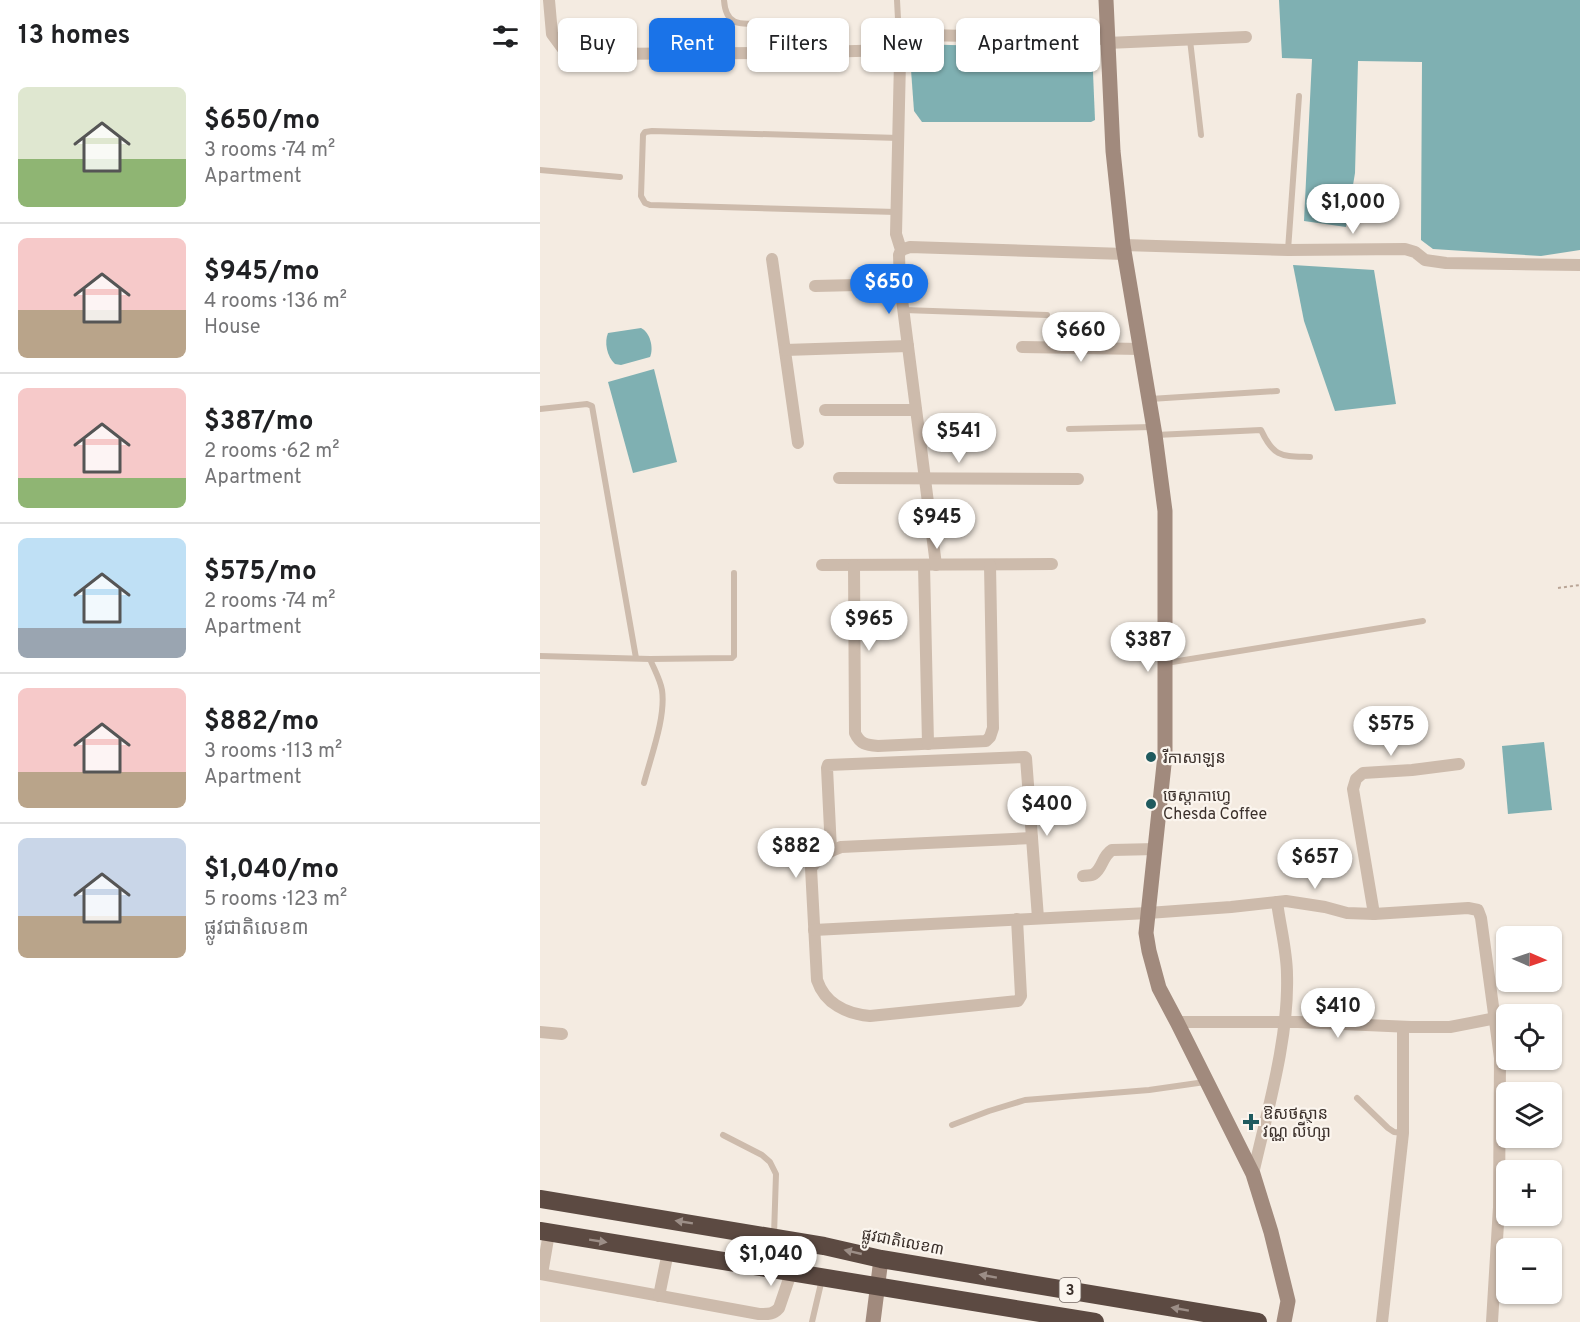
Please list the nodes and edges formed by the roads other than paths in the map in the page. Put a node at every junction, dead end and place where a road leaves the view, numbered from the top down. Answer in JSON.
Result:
{"nodes":[{"id":1,"x":549,"y":0,"type":"edge"},
{"id":2,"x":724,"y":0,"type":"edge"},
{"id":3,"x":897,"y":0,"type":"edge"},
{"id":4,"x":1106,"y":0,"type":"edge"},
{"id":5,"x":898,"y":18,"type":"edge"},
{"id":6,"x":747,"y":24,"type":"edge"},
{"id":7,"x":944,"y":36,"type":"edge"},
{"id":8,"x":1246,"y":37,"type":"dead end"},
{"id":9,"x":1190,"y":40,"type":"junction"},
{"id":10,"x":1107,"y":41,"type":"junction"},
{"id":11,"x":747,"y":53,"type":"edge"},
{"id":12,"x":900,"y":72,"type":"edge"},
{"id":13,"x":1299,"y":96,"type":"dead end"},
{"id":14,"x":1201,"y":135,"type":"dead end"},
{"id":15,"x":899,"y":138,"type":"junction"},
{"id":16,"x":540,"y":170,"type":"edge"},
{"id":17,"x":620,"y":177,"type":"dead end"},
{"id":18,"x":896,"y":212,"type":"junction"},
{"id":19,"x":1124,"y":249,"type":"junction"},
{"id":20,"x":901,"y":250,"type":"junction"},
{"id":21,"x":1288,"y":250,"type":"junction"},
{"id":22,"x":772,"y":259,"type":"dead end"},
{"id":23,"x":1580,"y":265,"type":"edge"},
{"id":24,"x":900,"y":284,"type":"junction"},
{"id":25,"x":815,"y":286,"type":"dead end"},
{"id":26,"x":903,"y":310,"type":"junction"},
{"id":27,"x":1047,"y":315,"type":"dead end"},
{"id":28,"x":908,"y":346,"type":"junction"},
{"id":29,"x":1022,"y":347,"type":"dead end"},
{"id":30,"x":1141,"y":349,"type":"junction"},
{"id":31,"x":785,"y":350,"type":"junction"},
{"id":32,"x":1277,"y":391,"type":"dead end"},
{"id":33,"x":1149,"y":399,"type":"junction"},
{"id":34,"x":540,"y":409,"type":"edge"},
{"id":35,"x":825,"y":410,"type":"dead end"},
{"id":36,"x":916,"y":410,"type":"junction"},
{"id":37,"x":1068,"y":429,"type":"dead end"},
{"id":38,"x":1155,"y":431,"type":"junction"},
{"id":39,"x":798,"y":443,"type":"dead end"},
{"id":40,"x":1310,"y":457,"type":"dead end"},
{"id":41,"x":839,"y":478,"type":"dead end"},
{"id":42,"x":925,"y":478,"type":"junction"},
{"id":43,"x":1078,"y":479,"type":"dead end"},
{"id":44,"x":1052,"y":564,"type":"dead end"},
{"id":45,"x":822,"y":565,"type":"dead end"},
{"id":46,"x":854,"y":565,"type":"junction"},
{"id":47,"x":930,"y":565,"type":"junction"},
{"id":48,"x":990,"y":565,"type":"junction"},
{"id":49,"x":734,"y":573,"type":"dead end"},
{"id":50,"x":1423,"y":621,"type":"dead end"},
{"id":51,"x":540,"y":656,"type":"edge"},
{"id":52,"x":636,"y":658,"type":"junction"},
{"id":53,"x":650,"y":659,"type":"junction"},
{"id":54,"x":1164,"y":663,"type":"junction"},
{"id":55,"x":928,"y":744,"type":"junction"},
{"id":56,"x":1459,"y":764,"type":"dead end"},
{"id":57,"x":644,"y":783,"type":"dead end"},
{"id":58,"x":1032,"y":838,"type":"junction"},
{"id":59,"x":1156,"y":849,"type":"junction"},
{"id":60,"x":831,"y":850,"type":"junction"},
{"id":61,"x":1083,"y":876,"type":"dead end"},
{"id":62,"x":1277,"y":902,"type":"junction"},
{"id":63,"x":1148,"y":913,"type":"junction"},
{"id":64,"x":1374,"y":914,"type":"junction"},
{"id":65,"x":1038,"y":918,"type":"junction"},
{"id":66,"x":1017,"y":919,"type":"junction"},
{"id":67,"x":814,"y":930,"type":"junction"},
{"id":68,"x":1496,"y":1018,"type":"joint"},
{"id":69,"x":1177,"y":1022,"type":"junction"},
{"id":70,"x":1285,"y":1022,"type":"junction"},
{"id":71,"x":1403,"y":1027,"type":"junction"},
{"id":72,"x":540,"y":1032,"type":"edge"},
{"id":73,"x":562,"y":1035,"type":"dead end"},
{"id":74,"x":1500,"y":1070,"type":"edge"},
{"id":75,"x":1207,"y":1082,"type":"junction"},
{"id":76,"x":1357,"y":1098,"type":"dead end"},
{"id":77,"x":952,"y":1125,"type":"dead end"},
{"id":78,"x":1403,"y":1133,"type":"junction"},
{"id":79,"x":723,"y":1135,"type":"dead end"},
{"id":80,"x":1253,"y":1174,"type":"junction"},
{"id":81,"x":540,"y":1198,"type":"edge"},
{"id":82,"x":544,"y":1232,"type":"edge"},
{"id":83,"x":774,"y":1237,"type":"junction"},
{"id":84,"x":668,"y":1252,"type":"junction"},
{"id":85,"x":881,"y":1258,"type":"junction"},
{"id":86,"x":791,"y":1273,"type":"junction"},
{"id":87,"x":541,"y":1274,"type":"edge"},
{"id":88,"x":822,"y":1278,"type":"junction"},
{"id":89,"x":876,"y":1287,"type":"junction"},
{"id":90,"x":659,"y":1296,"type":"junction"},
{"id":91,"x":812,"y":1322,"type":"edge"},
{"id":92,"x":873,"y":1322,"type":"edge"},
{"id":93,"x":1095,"y":1322,"type":"edge"},
{"id":94,"x":1258,"y":1322,"type":"edge"},
{"id":95,"x":1284,"y":1322,"type":"edge"},
{"id":96,"x":1382,"y":1322,"type":"edge"},
{"id":97,"x":1492,"y":1322,"type":"edge"}],
"edges":[{"from":1,"to":11,"type":"street"},
{"from":2,"to":6,"type":"lane"},
{"from":3,"to":5,"type":"lane"},
{"from":4,"to":10,"type":"street"},
{"from":7,"to":10,"type":"street"},
{"from":8,"to":9,"type":"street"},
{"from":9,"to":10,"type":"street"},
{"from":9,"to":14,"type":"lane"},
{"from":10,"to":19,"type":"street"},
{"from":12,"to":15,"type":"street"},
{"from":13,"to":21,"type":"lane"},
{"from":15,"to":18,"type":"street"},
{"from":15,"to":18,"type":"lane"},
{"from":16,"to":17,"type":"lane"},
{"from":18,"to":20,"type":"street"},
{"from":19,"to":20,"type":"street"},
{"from":19,"to":21,"type":"street"},
{"from":19,"to":30,"type":"street"},
{"from":20,"to":24,"type":"street"},
{"from":21,"to":23,"type":"street"},
{"from":22,"to":31,"type":"street"},
{"from":24,"to":25,"type":"street"},
{"from":24,"to":26,"type":"street"},
{"from":26,"to":27,"type":"lane"},
{"from":26,"to":28,"type":"street"},
{"from":28,"to":31,"type":"street"},
{"from":28,"to":36,"type":"street"},
{"from":29,"to":30,"type":"street"},
{"from":30,"to":33,"type":"street"},
{"from":31,"to":39,"type":"street"},
{"from":32,"to":33,"type":"lane"},
{"from":33,"to":38,"type":"street"},
{"from":34,"to":52,"type":"lane"},
{"from":35,"to":36,"type":"street"},
{"from":36,"to":42,"type":"street"},
{"from":37,"to":38,"type":"lane"},
{"from":38,"to":40,"type":"lane"},
{"from":38,"to":54,"type":"street"},
{"from":41,"to":42,"type":"street"},
{"from":42,"to":43,"type":"street"},
{"from":42,"to":47,"type":"street"},
{"from":44,"to":48,"type":"street"},
{"from":45,"to":46,"type":"street"},
{"from":46,"to":47,"type":"street"},
{"from":46,"to":55,"type":"street"},
{"from":47,"to":48,"type":"street"},
{"from":47,"to":55,"type":"street"},
{"from":48,"to":55,"type":"street"},
{"from":49,"to":53,"type":"lane"},
{"from":50,"to":54,"type":"lane"},
{"from":51,"to":52,"type":"lane"},
{"from":52,"to":53,"type":"lane"},
{"from":53,"to":57,"type":"lane"},
{"from":54,"to":59,"type":"street"},
{"from":56,"to":64,"type":"street"},
{"from":58,"to":60,"type":"street"},
{"from":58,"to":60,"type":"street"},
{"from":58,"to":65,"type":"street"},
{"from":59,"to":61,"type":"street"},
{"from":59,"to":63,"type":"street"},
{"from":60,"to":67,"type":"street"},
{"from":62,"to":63,"type":"street"},
{"from":62,"to":64,"type":"street"},
{"from":62,"to":70,"type":"street"},
{"from":63,"to":65,"type":"street"},
{"from":63,"to":69,"type":"street"},
{"from":64,"to":68,"type":"street"},
{"from":65,"to":66,"type":"street"},
{"from":66,"to":67,"type":"street"},
{"from":66,"to":67,"type":"street"},
{"from":68,"to":71,"type":"street"},
{"from":69,"to":70,"type":"street"},
{"from":69,"to":75,"type":"street"},
{"from":70,"to":71,"type":"street"},
{"from":70,"to":80,"type":"street"},
{"from":71,"to":78,"type":"street"},
{"from":72,"to":73,"type":"street"},
{"from":74,"to":97,"type":"street"},
{"from":75,"to":77,"type":"lane"},
{"from":75,"to":80,"type":"street"},
{"from":76,"to":78,"type":"lane"},
{"from":78,"to":96,"type":"street"},
{"from":79,"to":83,"type":"lane"},
{"from":80,"to":95,"type":"street"},
{"from":83,"to":81,"type":"highway","name":"ផ្លូវជាតិលេខ៣","number":"3","one_way":true},
{"from":82,"to":84,"type":"highway","number":"3","one_way":true},
{"from":82,"to":87,"type":"street"},
{"from":85,"to":83,"type":"highway","name":"ផ្លូវជាតិលេខ៣","number":"3","one_way":true},
{"from":84,"to":86,"type":"highway","number":"3"},
{"from":84,"to":90,"type":"street"},
{"from":85,"to":89,"type":"street"},
{"from":94,"to":85,"type":"highway","name":"ផ្លូវជាតិលេខ៣","number":"3","one_way":true},
{"from":86,"to":88,"type":"highway","number":"3"},
{"from":86,"to":90,"type":"street"},
{"from":87,"to":90,"type":"street"},
{"from":88,"to":89,"type":"highway","number":"3"},
{"from":88,"to":91,"type":"lane"},
{"from":89,"to":92,"type":"street"},
{"from":89,"to":93,"type":"highway","number":"3"}]}
